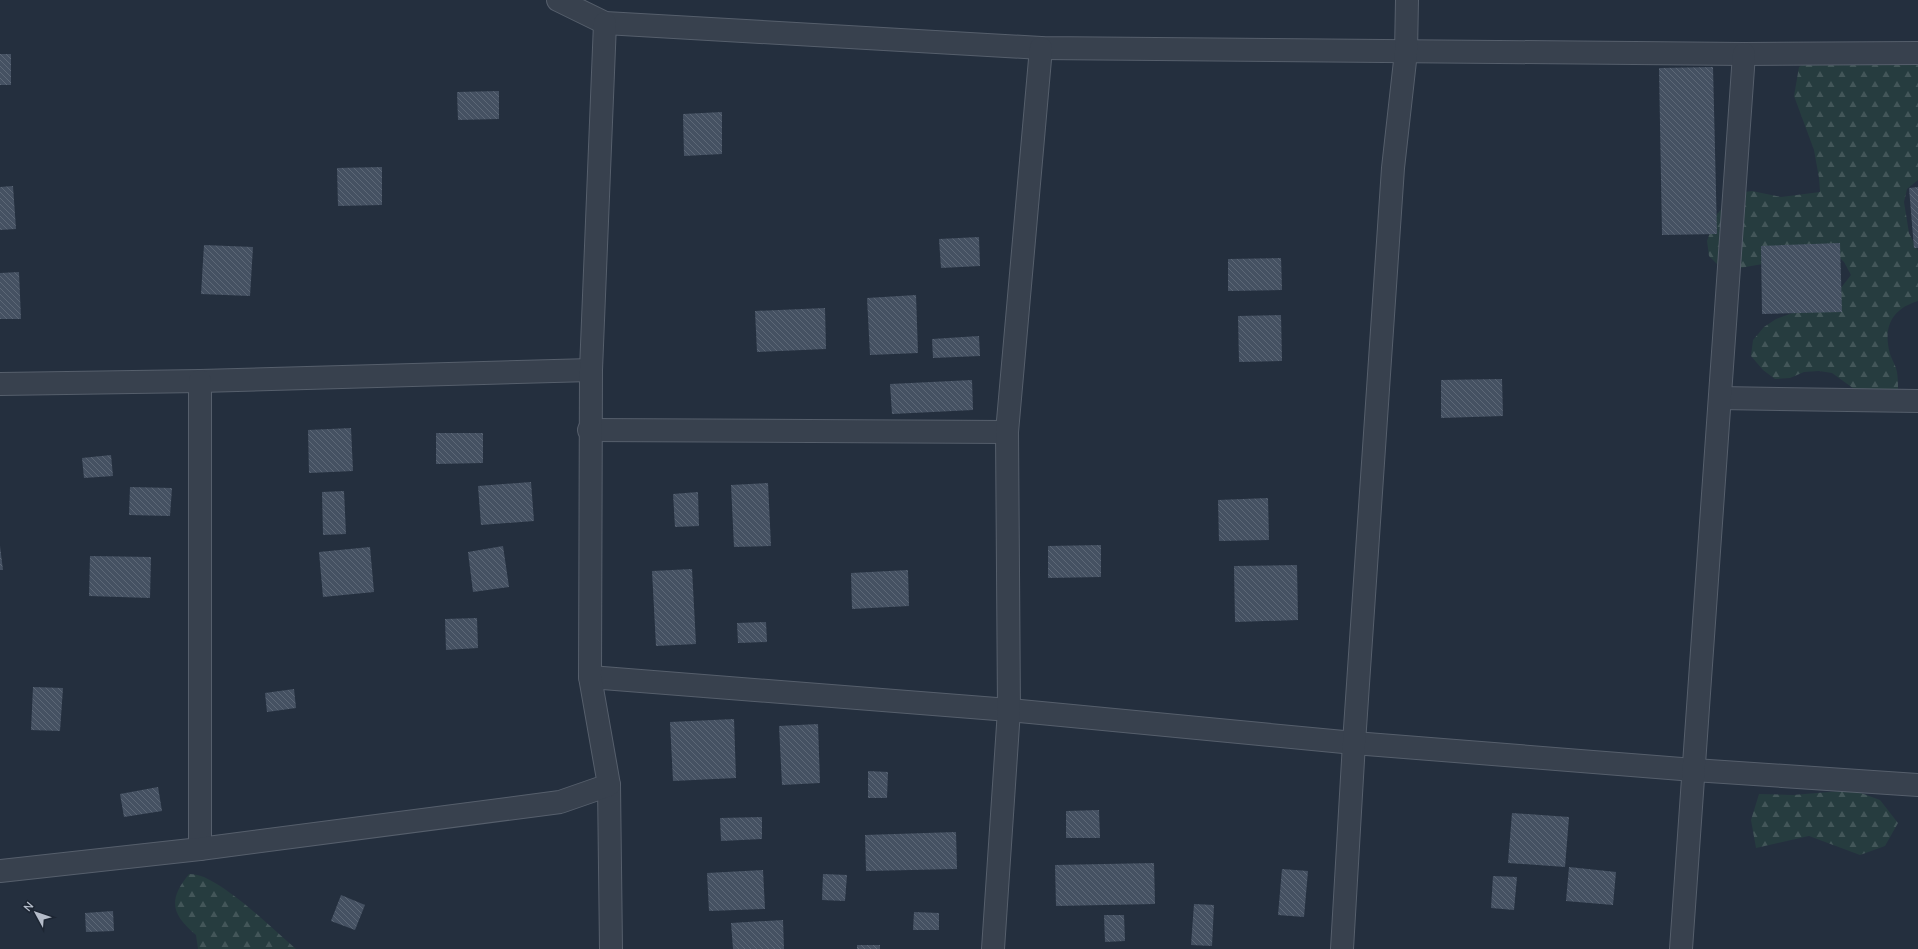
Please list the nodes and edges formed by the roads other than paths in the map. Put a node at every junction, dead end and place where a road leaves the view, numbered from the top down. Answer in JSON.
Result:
{"nodes":[{"id":1,"x":558,"y":0,"type":"edge"},
{"id":2,"x":1408,"y":0,"type":"edge"},
{"id":3,"x":605,"y":22,"type":"junction"},
{"id":4,"x":1041,"y":48,"type":"junction"},
{"id":5,"x":1406,"y":52,"type":"junction"},
{"id":6,"x":1918,"y":53,"type":"edge"},
{"id":7,"x":1744,"y":54,"type":"junction"},
{"id":8,"x":591,"y":370,"type":"junction"},
{"id":9,"x":200,"y":381,"type":"junction"},
{"id":10,"x":0,"y":384,"type":"edge"},
{"id":11,"x":1720,"y":398,"type":"junction"},
{"id":12,"x":1918,"y":401,"type":"edge"},
{"id":13,"x":589,"y":430,"type":"junction"},
{"id":14,"x":1007,"y":432,"type":"junction"},
{"id":15,"x":590,"y":677,"type":"junction"},
{"id":16,"x":1009,"y":710,"type":"junction"},
{"id":17,"x":1354,"y":743,"type":"junction"},
{"id":18,"x":1694,"y":770,"type":"junction"},
{"id":19,"x":609,"y":785,"type":"junction"},
{"id":20,"x":1918,"y":785,"type":"edge"},
{"id":21,"x":200,"y":849,"type":"junction"},
{"id":22,"x":0,"y":870,"type":"edge"},
{"id":23,"x":611,"y":949,"type":"edge"},
{"id":24,"x":993,"y":949,"type":"edge"},
{"id":25,"x":1342,"y":949,"type":"edge"},
{"id":26,"x":1681,"y":949,"type":"edge"}],
"edges":[{"from":1,"to":3,"type":"street"},
{"from":2,"to":5,"type":"street"},
{"from":3,"to":4,"type":"street"},
{"from":3,"to":8,"type":"street"},
{"from":4,"to":5,"type":"street"},
{"from":4,"to":14,"type":"street"},
{"from":5,"to":7,"type":"street"},
{"from":5,"to":17,"type":"street"},
{"from":6,"to":7,"type":"street"},
{"from":7,"to":11,"type":"street"},
{"from":8,"to":9,"type":"street"},
{"from":8,"to":13,"type":"street"},
{"from":9,"to":10,"type":"street"},
{"from":9,"to":21,"type":"street"},
{"from":11,"to":12,"type":"street"},
{"from":11,"to":18,"type":"street"},
{"from":13,"to":14,"type":"street"},
{"from":13,"to":15,"type":"street"},
{"from":14,"to":16,"type":"street"},
{"from":15,"to":16,"type":"street"},
{"from":15,"to":19,"type":"street"},
{"from":16,"to":17,"type":"street"},
{"from":16,"to":24,"type":"street"},
{"from":17,"to":18,"type":"street"},
{"from":17,"to":25,"type":"street"},
{"from":18,"to":20,"type":"street"},
{"from":18,"to":26,"type":"street"},
{"from":19,"to":21,"type":"street"},
{"from":19,"to":23,"type":"street"},
{"from":21,"to":22,"type":"street"}]}
